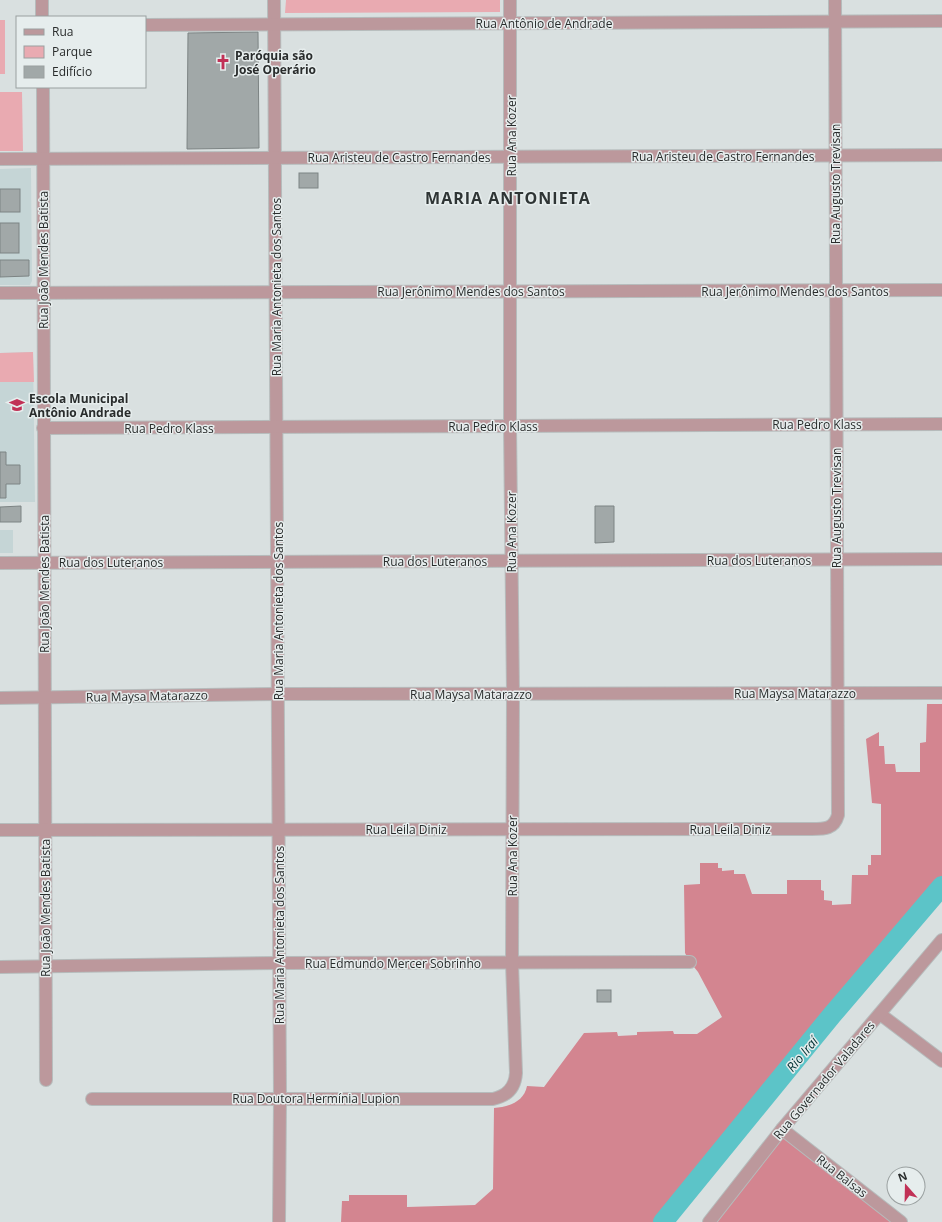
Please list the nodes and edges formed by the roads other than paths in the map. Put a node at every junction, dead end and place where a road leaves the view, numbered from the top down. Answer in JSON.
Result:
{"nodes":[{"id":1,"x":42,"y":0,"type":"edge"},
{"id":2,"x":274,"y":0,"type":"edge"},
{"id":3,"x":510,"y":0,"type":"edge"},
{"id":4,"x":835,"y":0,"type":"edge"},
{"id":5,"x":42,"y":16,"type":"edge"},
{"id":6,"x":835,"y":21,"type":"junction"},
{"id":7,"x":942,"y":21,"type":"edge"},
{"id":8,"x":275,"y":24,"type":"junction"},
{"id":9,"x":511,"y":24,"type":"junction"},
{"id":10,"x":146,"y":25,"type":"edge"},
{"id":11,"x":43,"y":88,"type":"edge"},
{"id":12,"x":942,"y":155,"type":"edge"},
{"id":13,"x":511,"y":156,"type":"junction"},
{"id":14,"x":835,"y":156,"type":"junction"},
{"id":15,"x":275,"y":157,"type":"junction"},
{"id":16,"x":0,"y":159,"type":"edge"},
{"id":17,"x":44,"y":159,"type":"junction"},
{"id":18,"x":942,"y":290,"type":"edge"},
{"id":19,"x":275,"y":291,"type":"junction"},
{"id":20,"x":511,"y":291,"type":"junction"},
{"id":21,"x":836,"y":291,"type":"junction"},
{"id":22,"x":43,"y":292,"type":"junction"},
{"id":23,"x":0,"y":293,"type":"edge"},
{"id":24,"x":836,"y":424,"type":"junction"},
{"id":25,"x":942,"y":424,"type":"edge"},
{"id":26,"x":510,"y":426,"type":"junction"},
{"id":27,"x":276,"y":427,"type":"junction"},
{"id":28,"x":43,"y":428,"type":"junction"},
{"id":29,"x":942,"y":559,"type":"edge"},
{"id":30,"x":836,"y":560,"type":"junction"},
{"id":31,"x":511,"y":561,"type":"junction"},
{"id":32,"x":277,"y":562,"type":"junction"},
{"id":33,"x":0,"y":563,"type":"edge"},
{"id":34,"x":44,"y":563,"type":"junction"},
{"id":35,"x":837,"y":693,"type":"junction"},
{"id":36,"x":942,"y":693,"type":"edge"},
{"id":37,"x":278,"y":694,"type":"junction"},
{"id":38,"x":512,"y":694,"type":"junction"},
{"id":39,"x":0,"y":698,"type":"edge"},
{"id":40,"x":44,"y":698,"type":"junction"},
{"id":41,"x":279,"y":828,"type":"junction"},
{"id":42,"x":812,"y":829,"type":"joint"},
{"id":43,"x":0,"y":830,"type":"edge"},
{"id":44,"x":45,"y":830,"type":"junction"},
{"id":45,"x":512,"y":830,"type":"junction"},
{"id":46,"x":942,"y":940,"type":"edge"},
{"id":47,"x":690,"y":962,"type":"dead end"},
{"id":48,"x":279,"y":963,"type":"junction"},
{"id":49,"x":512,"y":963,"type":"junction"},
{"id":50,"x":0,"y":966,"type":"edge"},
{"id":51,"x":46,"y":966,"type":"junction"},
{"id":52,"x":880,"y":1014,"type":"junction"},
{"id":53,"x":942,"y":1061,"type":"edge"},
{"id":54,"x":516,"y":1063,"type":"joint"},
{"id":55,"x":46,"y":1080,"type":"dead end"},
{"id":56,"x":280,"y":1098,"type":"junction"},
{"id":57,"x":92,"y":1099,"type":"dead end"},
{"id":58,"x":782,"y":1129,"type":"junction"},
{"id":59,"x":279,"y":1222,"type":"edge"},
{"id":60,"x":709,"y":1222,"type":"edge"},
{"id":61,"x":901,"y":1222,"type":"edge"}],
"edges":[{"from":1,"to":5,"type":"street"},
{"from":2,"to":8,"type":"street","name":"Rua Maria Antonieta dos Santos"},
{"from":3,"to":9,"type":"street","name":"Rua Ana Kozer"},
{"from":4,"to":6,"type":"street","name":"Rua Augusto Trevisan"},
{"from":6,"to":7,"type":"street","name":"Rua Antônio de Andrade"},
{"from":6,"to":9,"type":"street","name":"Rua Antônio de Andrade"},
{"from":6,"to":14,"type":"street","name":"Rua Augusto Trevisan"},
{"from":8,"to":9,"type":"street","name":"Rua Antônio de Andrade"},
{"from":8,"to":10,"type":"street","name":"Rua Antônio de Andrade"},
{"from":8,"to":15,"type":"street","name":"Rua Maria Antonieta dos Santos"},
{"from":9,"to":13,"type":"street","name":"Rua Ana Kozer"},
{"from":11,"to":17,"type":"street","name":"Rua João Mendes Batista"},
{"from":12,"to":14,"type":"street","name":"Rua Aristeu de Castro Fernandes"},
{"from":13,"to":14,"type":"street","name":"Rua Aristeu de Castro Fernandes"},
{"from":13,"to":15,"type":"street","name":"Rua Aristeu de Castro Fernandes"},
{"from":13,"to":20,"type":"street","name":"Rua Ana Kozer"},
{"from":14,"to":21,"type":"street","name":"Rua Augusto Trevisan"},
{"from":15,"to":17,"type":"street","name":"Rua Aristeu de Castro Fernandes"},
{"from":15,"to":19,"type":"street","name":"Rua Maria Antonieta dos Santos"},
{"from":16,"to":17,"type":"street","name":"Rua Aristeu de Castro Fernandes"},
{"from":17,"to":22,"type":"street","name":"Rua João Mendes Batista"},
{"from":18,"to":21,"type":"street","name":"Rua Jerônimo Mendes dos Santos"},
{"from":19,"to":20,"type":"street","name":"Rua Jerônimo Mendes dos Santos"},
{"from":19,"to":22,"type":"street","name":"Rua Jerônimo Mendes dos Santos"},
{"from":19,"to":27,"type":"street","name":"Rua Maria Antonieta dos Santos"},
{"from":20,"to":21,"type":"street","name":"Rua Jerônimo Mendes dos Santos"},
{"from":20,"to":26,"type":"street","name":"Rua Ana Kozer"},
{"from":21,"to":24,"type":"street","name":"Rua Augusto Trevisan"},
{"from":22,"to":23,"type":"street","name":"Rua Jerônimo Mendes dos Santos"},
{"from":22,"to":28,"type":"street","name":"Rua João Mendes Batista"},
{"from":24,"to":25,"type":"street","name":"Rua Pedro Klass"},
{"from":24,"to":26,"type":"street","name":"Rua Pedro Klass"},
{"from":24,"to":30,"type":"street","name":"Rua Augusto Trevisan"},
{"from":26,"to":27,"type":"street","name":"Rua Pedro Klass"},
{"from":26,"to":31,"type":"street","name":"Rua Ana Kozer"},
{"from":27,"to":28,"type":"street","name":"Rua Pedro Klass"},
{"from":27,"to":32,"type":"street","name":"Rua Maria Antonieta dos Santos"},
{"from":28,"to":34,"type":"street","name":"Rua João Mendes Batista"},
{"from":29,"to":30,"type":"street","name":"Rua dos Luteranos"},
{"from":30,"to":31,"type":"street","name":"Rua dos Luteranos"},
{"from":30,"to":35,"type":"street","name":"Rua Augusto Trevisan"},
{"from":31,"to":32,"type":"street","name":"Rua dos Luteranos"},
{"from":31,"to":38,"type":"street","name":"Rua Ana Kozer"},
{"from":32,"to":34,"type":"street","name":"Rua dos Luteranos"},
{"from":32,"to":37,"type":"street","name":"Rua Maria Antonieta dos Santos"},
{"from":33,"to":34,"type":"street","name":"Rua dos Luteranos"},
{"from":34,"to":40,"type":"street","name":"Rua João Mendes Batista"},
{"from":35,"to":36,"type":"street","name":"Rua Maysa Matarazzo"},
{"from":35,"to":38,"type":"street","name":"Rua Maysa Matarazzo"},
{"from":35,"to":42,"type":"street","name":"Rua Augusto Trevisan"},
{"from":37,"to":38,"type":"street","name":"Rua Maysa Matarazzo"},
{"from":37,"to":40,"type":"street","name":"Rua Maysa Matarazzo"},
{"from":37,"to":41,"type":"street","name":"Rua Maria Antonieta dos Santos"},
{"from":38,"to":45,"type":"street","name":"Rua Ana Kozer"},
{"from":39,"to":40,"type":"street","name":"Rua Maysa Matarazzo"},
{"from":40,"to":44,"type":"street","name":"Rua João Mendes Batista"},
{"from":41,"to":44,"type":"street","name":"Rua Leila Diniz"},
{"from":41,"to":45,"type":"street","name":"Rua Leila Diniz"},
{"from":41,"to":48,"type":"street","name":"Rua Maria Antonieta dos Santos"},
{"from":42,"to":45,"type":"street","name":"Rua Leila Diniz"},
{"from":43,"to":44,"type":"street","name":"Rua Leila Diniz"},
{"from":44,"to":51,"type":"street","name":"Rua João Mendes Batista"},
{"from":45,"to":49,"type":"street","name":"Rua Ana Kozer"},
{"from":46,"to":52,"type":"street","name":"Rua Governador Valadares"},
{"from":47,"to":49,"type":"street","name":"Rua Edmundo Mercer Sobrinho"},
{"from":48,"to":49,"type":"street","name":"Rua Edmundo Mercer Sobrinho"},
{"from":48,"to":51,"type":"street","name":"Rua Edmundo Mercer Sobrinho"},
{"from":48,"to":56,"type":"street","name":"Rua Maria Antonieta dos Santos"},
{"from":49,"to":54,"type":"street","name":"Rua Ana Kozer"},
{"from":50,"to":51,"type":"street","name":"Rua Edmundo Mercer Sobrinho"},
{"from":51,"to":55,"type":"street","name":"Rua João Mendes Batista"},
{"from":52,"to":53,"type":"street"},
{"from":52,"to":58,"type":"street","name":"Rua Governador Valadares"},
{"from":54,"to":56,"type":"street","name":"Rua Doutora Hermínia Lupion"},
{"from":56,"to":57,"type":"street","name":"Rua Doutora Hermínia Lupion"},
{"from":56,"to":59,"type":"street","name":"Rua Maria Antonieta dos Santos"},
{"from":58,"to":60,"type":"street","name":"Rua Governador Valadares"},
{"from":58,"to":61,"type":"street","name":"Rua Balsas"}]}
